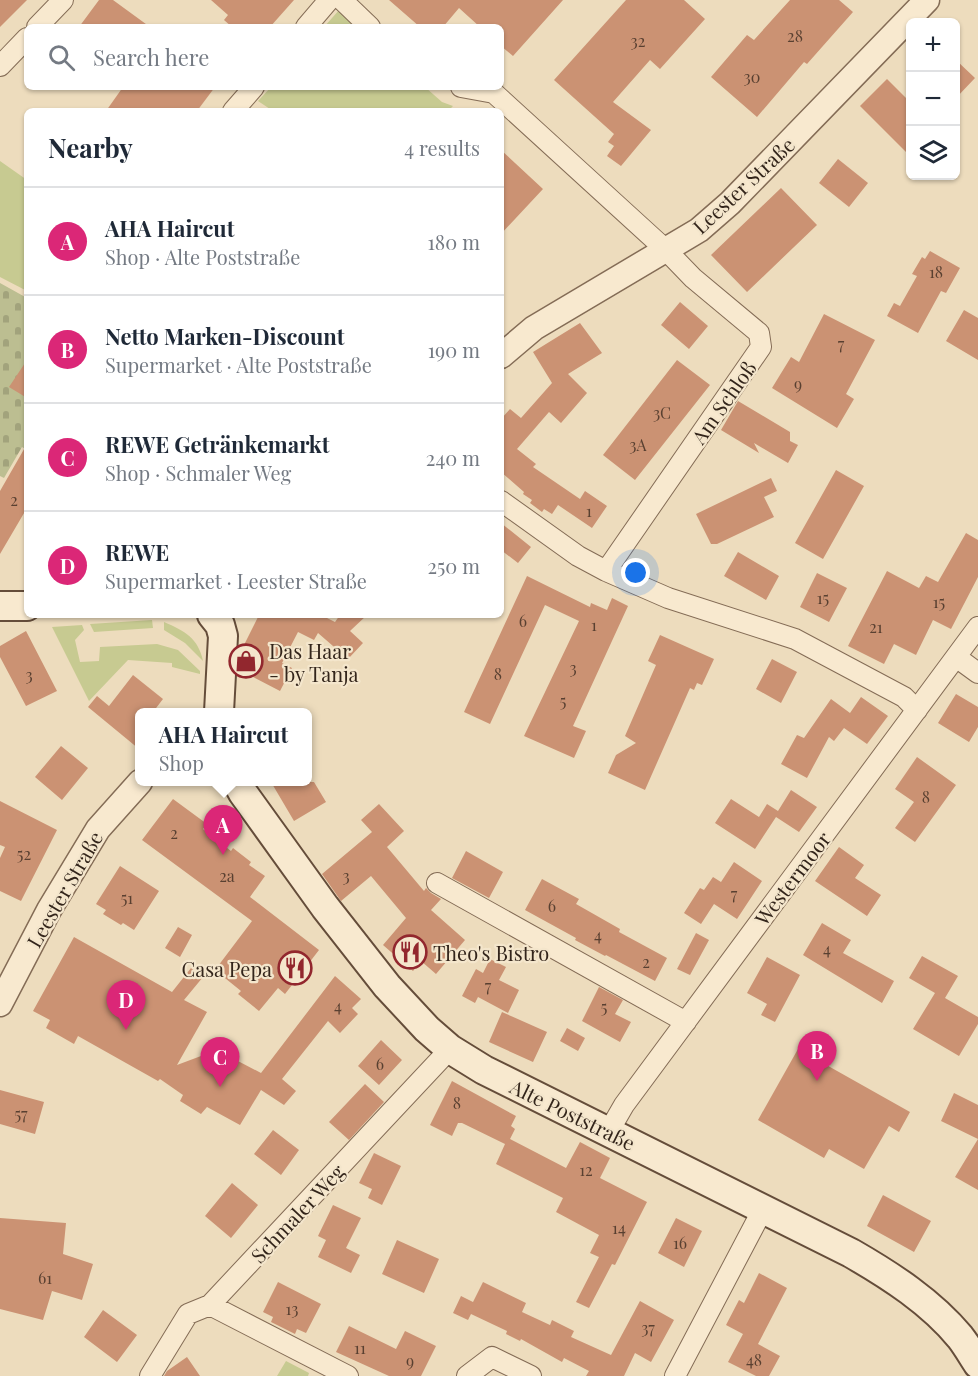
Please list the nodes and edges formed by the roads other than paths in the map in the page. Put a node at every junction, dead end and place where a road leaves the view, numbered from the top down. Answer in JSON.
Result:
{"nodes":[{"id":1,"x":63,"y":0,"type":"edge"},
{"id":2,"x":329,"y":0,"type":"edge"},
{"id":3,"x":342,"y":0,"type":"edge"},
{"id":4,"x":927,"y":0,"type":"edge"},
{"id":5,"x":40,"y":24,"type":"edge"},
{"id":6,"x":309,"y":24,"type":"edge"},
{"id":7,"x":367,"y":24,"type":"edge"},
{"id":8,"x":24,"y":41,"type":"edge"},
{"id":9,"x":0,"y":66,"type":"edge"},
{"id":10,"x":251,"y":90,"type":"edge"},
{"id":11,"x":478,"y":90,"type":"edge"},
{"id":12,"x":236,"y":108,"type":"edge"},
{"id":13,"x":666,"y":250,"type":"junction"},
{"id":14,"x":504,"y":353,"type":"edge"},
{"id":15,"x":504,"y":503,"type":"edge"},
{"id":16,"x":606,"y":571,"type":"junction"},
{"id":17,"x":0,"y":606,"type":"edge"},
{"id":18,"x":24,"y":606,"type":"edge"},
{"id":19,"x":214,"y":618,"type":"edge"},
{"id":20,"x":978,"y":627,"type":"edge"},
{"id":21,"x":956,"y":657,"type":"junction"},
{"id":22,"x":978,"y":673,"type":"edge"},
{"id":23,"x":219,"y":708,"type":"edge"},
{"id":24,"x":917,"y":710,"type":"junction"},
{"id":25,"x":136,"y":786,"type":"edge"},
{"id":26,"x":239,"y":786,"type":"edge"},
{"id":27,"x":438,"y":883,"type":"dead end"},
{"id":28,"x":0,"y":1004,"type":"edge"},
{"id":29,"x":686,"y":1022,"type":"junction"},
{"id":30,"x":450,"y":1049,"type":"junction"},
{"id":31,"x":609,"y":1131,"type":"junction"},
{"id":32,"x":763,"y":1209,"type":"junction"},
{"id":33,"x":210,"y":1305,"type":"junction"},
{"id":34,"x":978,"y":1364,"type":"edge"},
{"id":35,"x":150,"y":1376,"type":"edge"},
{"id":36,"x":348,"y":1376,"type":"edge"},
{"id":37,"x":467,"y":1376,"type":"edge"},
{"id":38,"x":531,"y":1376,"type":"edge"},
{"id":39,"x":675,"y":1376,"type":"edge"}],
"edges":[{"from":1,"to":5,"type":"street"},
{"from":2,"to":6,"type":"street"},
{"from":3,"to":7,"type":"street"},
{"from":4,"to":13,"type":"street","name":"Leester Straße"},
{"from":8,"to":9,"type":"street"},
{"from":10,"to":12,"type":"street"},
{"from":11,"to":13,"type":"street","name":"Am Schloß"},
{"from":13,"to":14,"type":"street","name":"Leester Straße"},
{"from":13,"to":16,"type":"street","name":"Am Schloß"},
{"from":15,"to":16,"type":"street"},
{"from":16,"to":24,"type":"street"},
{"from":17,"to":18,"type":"main road"},
{"from":19,"to":23,"type":"main road"},
{"from":20,"to":21,"type":"street","name":"Westermoor"},
{"from":21,"to":22,"type":"street"},
{"from":21,"to":24,"type":"street","name":"Westermoor"},
{"from":24,"to":29,"type":"street","name":"Westermoor"},
{"from":25,"to":28,"type":"street","name":"Leester Straße"},
{"from":26,"to":30,"type":"main road","name":"Alte Poststraße"},
{"from":27,"to":29,"type":"street"},
{"from":29,"to":31,"type":"street","name":"Westermoor"},
{"from":30,"to":31,"type":"main road","name":"Alte Poststraße"},
{"from":30,"to":33,"type":"street","name":"Schmaler Weg"},
{"from":31,"to":32,"type":"main road","name":"Alte Poststraße"},
{"from":32,"to":34,"type":"main road","name":"Alte Poststraße"},
{"from":32,"to":39,"type":"street"},
{"from":33,"to":35,"type":"street","name":"Schmaler Weg"},
{"from":33,"to":36,"type":"street"},
{"from":37,"to":38,"type":"street"}]}
